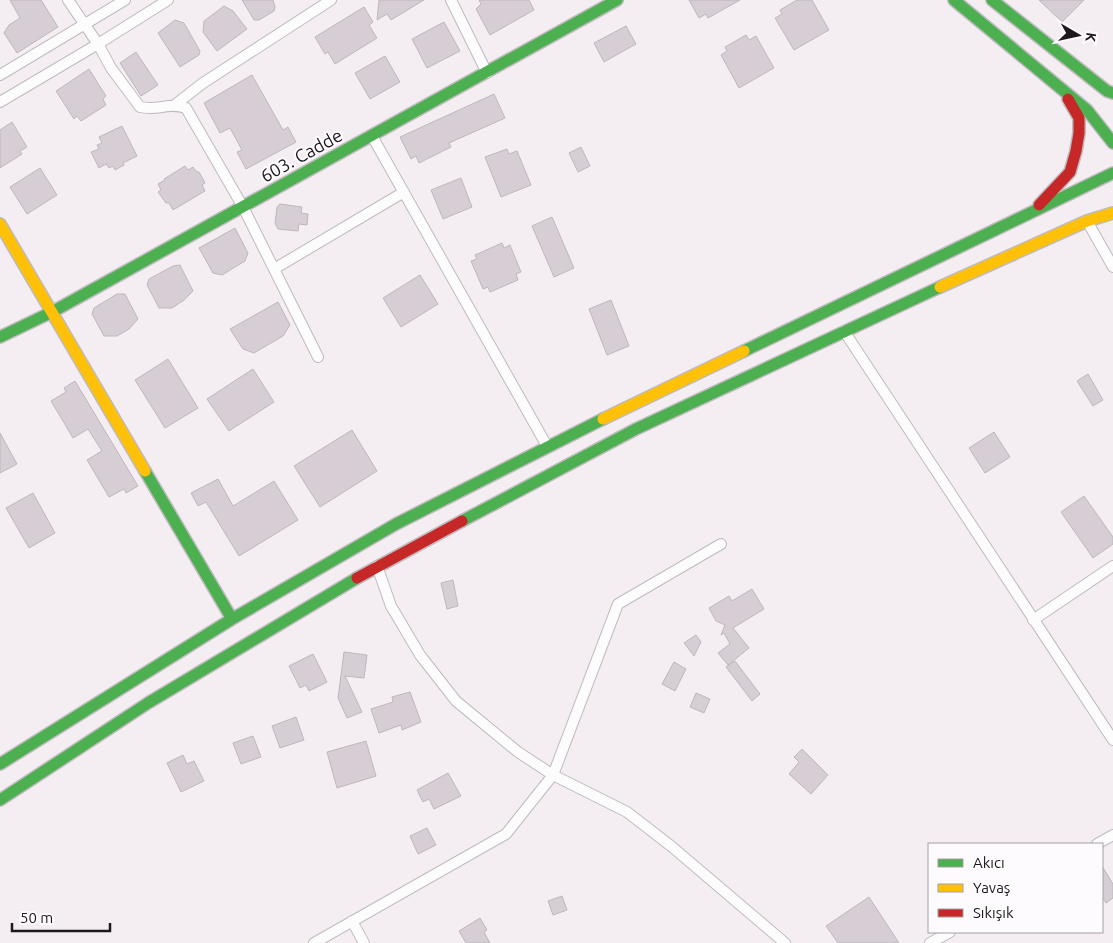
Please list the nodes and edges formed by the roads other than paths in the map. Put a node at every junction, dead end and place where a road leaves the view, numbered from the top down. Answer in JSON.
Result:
{"nodes":[{"id":1,"x":68,"y":0,"type":"edge"},
{"id":2,"x":126,"y":0,"type":"edge"},
{"id":3,"x":168,"y":0,"type":"edge"},
{"id":4,"x":331,"y":0,"type":"edge"},
{"id":5,"x":451,"y":0,"type":"edge"},
{"id":6,"x":617,"y":0,"type":"edge"},
{"id":7,"x":954,"y":0,"type":"edge"},
{"id":8,"x":992,"y":0,"type":"edge"},
{"id":9,"x":84,"y":24,"type":"junction"},
{"id":10,"x":98,"y":44,"type":"junction"},
{"id":11,"x":487,"y":73,"type":"junction"},
{"id":12,"x":0,"y":75,"type":"edge"},
{"id":13,"x":1060,"y":88,"type":"junction"},
{"id":14,"x":1113,"y":93,"type":"edge"},
{"id":15,"x":0,"y":102,"type":"edge"},
{"id":16,"x":176,"y":104,"type":"junction"},
{"id":17,"x":372,"y":136,"type":"junction"},
{"id":18,"x":1113,"y":143,"type":"edge"},
{"id":19,"x":1113,"y":173,"type":"edge"},
{"id":20,"x":404,"y":192,"type":"junction"},
{"id":21,"x":242,"y":207,"type":"junction"},
{"id":22,"x":1113,"y":212,"type":"edge"},
{"id":23,"x":1030,"y":214,"type":"junction"},
{"id":24,"x":1087,"y":221,"type":"junction"},
{"id":25,"x":0,"y":224,"type":"edge"},
{"id":26,"x":1113,"y":267,"type":"edge"},
{"id":27,"x":274,"y":269,"type":"junction"},
{"id":28,"x":52,"y":312,"type":"junction"},
{"id":29,"x":844,"y":331,"type":"junction"},
{"id":30,"x":0,"y":337,"type":"edge"},
{"id":31,"x":318,"y":357,"type":"dead end"},
{"id":32,"x":547,"y":446,"type":"junction"},
{"id":33,"x":721,"y":544,"type":"dead end"},
{"id":34,"x":377,"y":566,"type":"junction"},
{"id":35,"x":1113,"y":566,"type":"edge"},
{"id":36,"x":232,"y":619,"type":"junction"},
{"id":37,"x":1033,"y":620,"type":"junction"},
{"id":38,"x":1113,"y":740,"type":"edge"},
{"id":39,"x":0,"y":764,"type":"edge"},
{"id":40,"x":553,"y":775,"type":"junction"},
{"id":41,"x":0,"y":800,"type":"edge"},
{"id":42,"x":1113,"y":835,"type":"edge"},
{"id":43,"x":1099,"y":843,"type":"edge"},
{"id":44,"x":352,"y":921,"type":"junction"},
{"id":45,"x":948,"y":933,"type":"edge"},
{"id":46,"x":314,"y":943,"type":"edge"},
{"id":47,"x":364,"y":943,"type":"edge"},
{"id":48,"x":786,"y":943,"type":"edge"},
{"id":49,"x":930,"y":943,"type":"edge"}],
"edges":[{"from":1,"to":9,"type":"street"},
{"from":2,"to":9,"type":"street"},
{"from":3,"to":10,"type":"street"},
{"from":4,"to":16,"type":"street"},
{"from":5,"to":11,"type":"street"},
{"from":6,"to":11,"type":"main road","name":"603. Cadde"},
{"from":7,"to":13,"type":"main road"},
{"from":8,"to":14,"type":"main road"},
{"from":9,"to":10,"type":"street"},
{"from":9,"to":12,"type":"street"},
{"from":10,"to":15,"type":"street"},
{"from":10,"to":16,"type":"street"},
{"from":11,"to":17,"type":"main road","name":"603. Cadde"},
{"from":13,"to":18,"type":"main road"},
{"from":13,"to":23,"type":"main road"},
{"from":16,"to":21,"type":"street"},
{"from":17,"to":20,"type":"street"},
{"from":17,"to":21,"type":"main road","name":"603. Cadde"},
{"from":19,"to":23,"type":"main road"},
{"from":20,"to":27,"type":"street"},
{"from":20,"to":32,"type":"street"},
{"from":21,"to":27,"type":"street"},
{"from":21,"to":28,"type":"main road","name":"603. Cadde"},
{"from":22,"to":24,"type":"main road"},
{"from":23,"to":32,"type":"main road"},
{"from":24,"to":26,"type":"street"},
{"from":24,"to":29,"type":"main road"},
{"from":25,"to":28,"type":"main road"},
{"from":27,"to":31,"type":"street"},
{"from":28,"to":30,"type":"main road","name":"603. Cadde"},
{"from":28,"to":36,"type":"main road"},
{"from":29,"to":34,"type":"main road"},
{"from":29,"to":37,"type":"street"},
{"from":32,"to":36,"type":"main road"},
{"from":33,"to":40,"type":"street"},
{"from":34,"to":40,"type":"street"},
{"from":34,"to":41,"type":"main road"},
{"from":35,"to":37,"type":"street"},
{"from":36,"to":39,"type":"main road"},
{"from":37,"to":38,"type":"street"},
{"from":40,"to":44,"type":"street"},
{"from":40,"to":48,"type":"street"},
{"from":42,"to":43,"type":"street"},
{"from":44,"to":46,"type":"street"},
{"from":44,"to":47,"type":"street"},
{"from":45,"to":49,"type":"street"}]}
